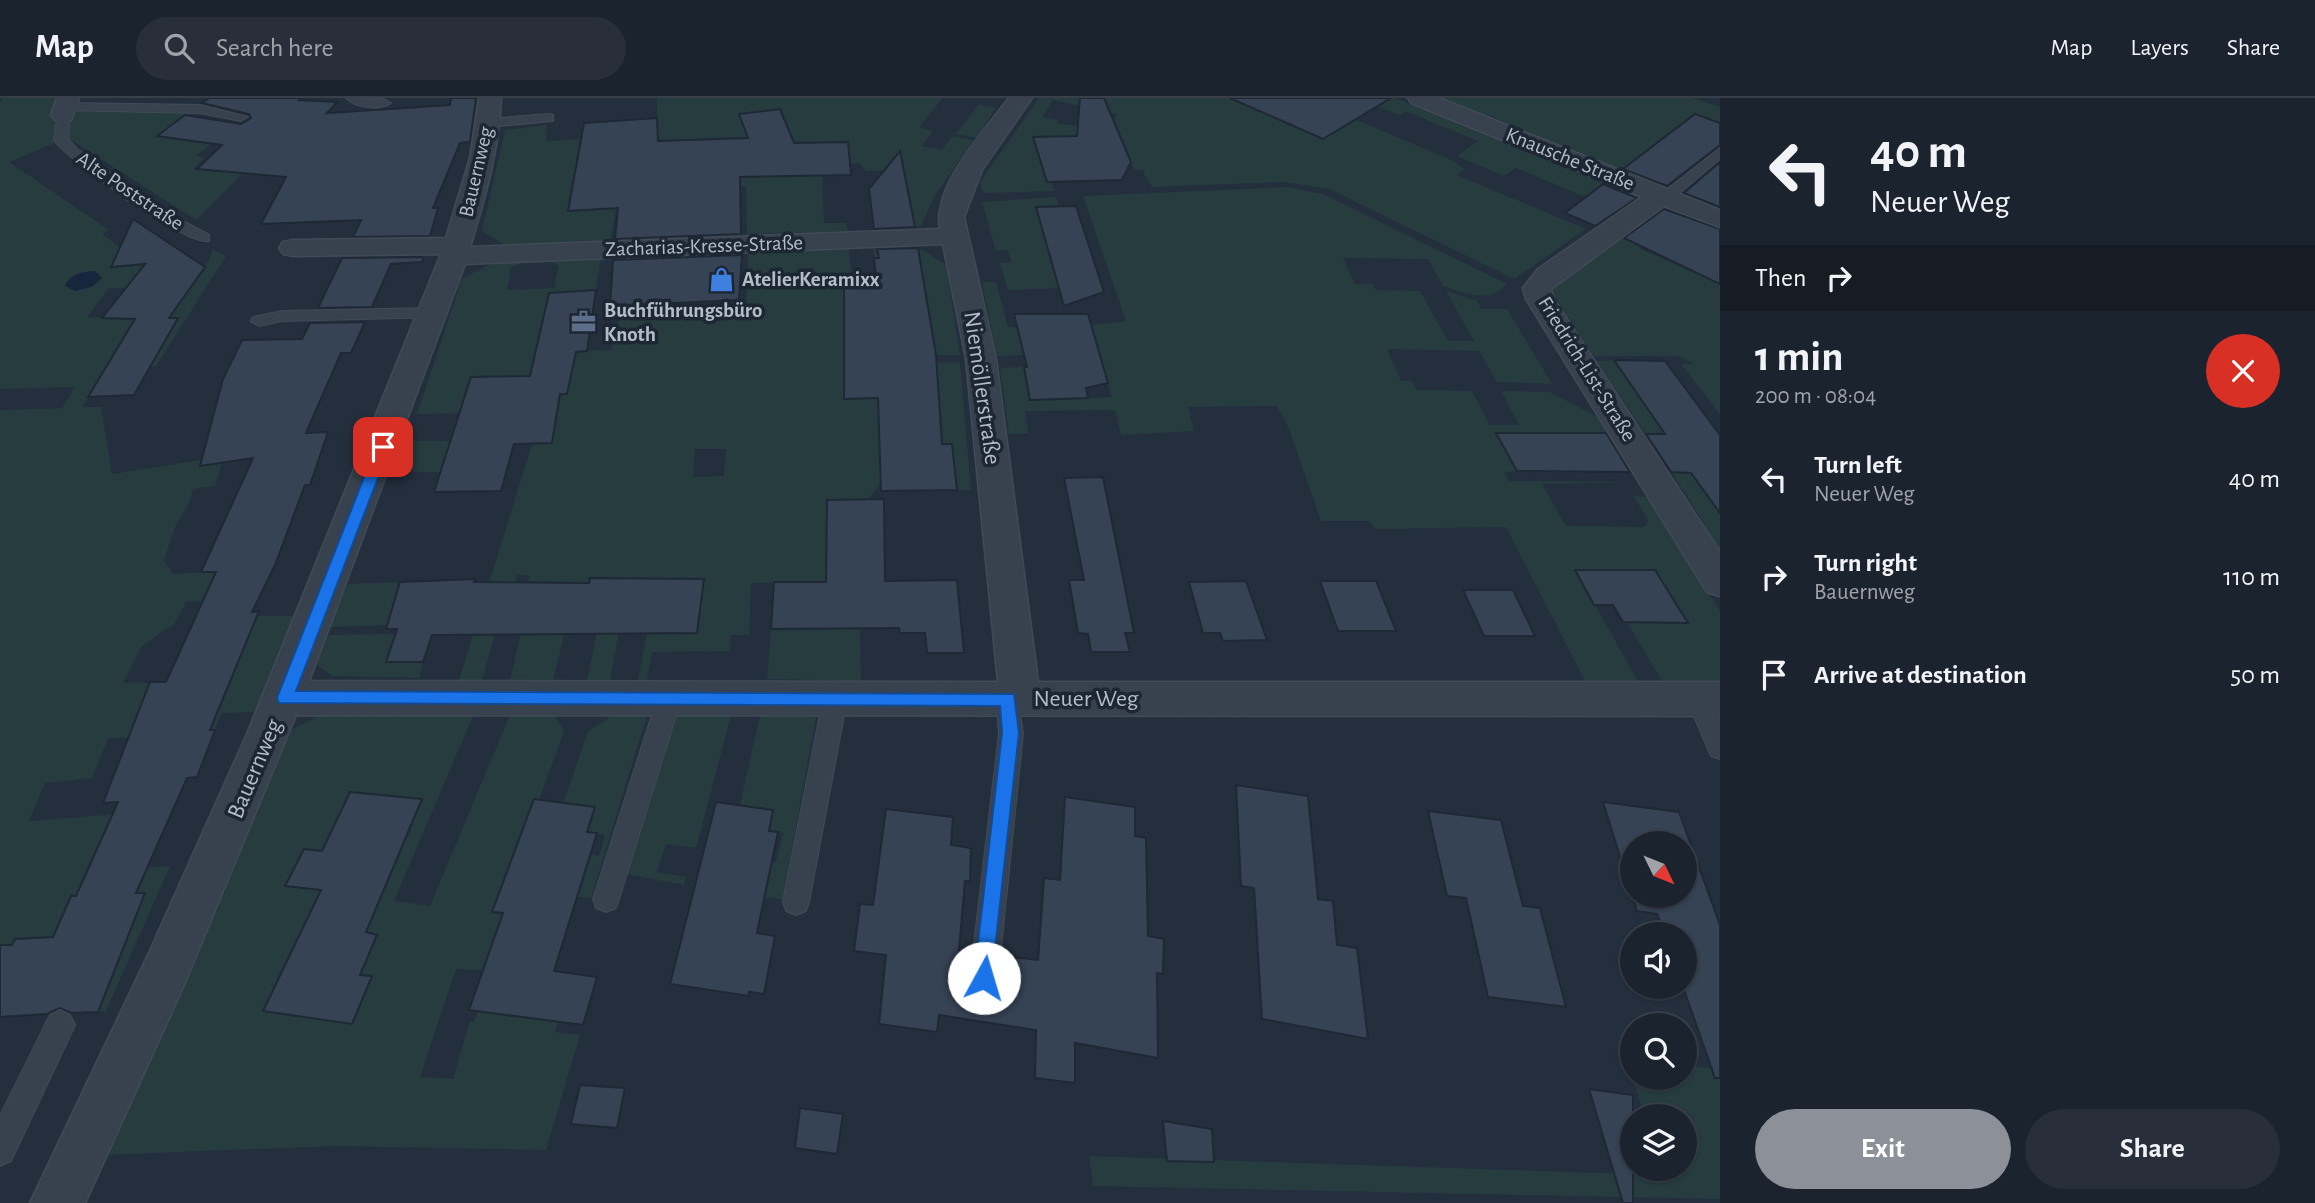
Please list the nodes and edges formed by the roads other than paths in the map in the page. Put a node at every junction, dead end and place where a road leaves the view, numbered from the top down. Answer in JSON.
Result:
{"nodes":[{"id":1,"x":353,"y":98,"type":"edge"},
{"id":2,"x":490,"y":98,"type":"edge"},
{"id":3,"x":1021,"y":98,"type":"edge"},
{"id":4,"x":1419,"y":98,"type":"edge"},
{"id":5,"x":384,"y":103,"type":"dead end"},
{"id":6,"x":65,"y":107,"type":"edge"},
{"id":7,"x":241,"y":117,"type":"dead end"},
{"id":8,"x":548,"y":118,"type":"dead end"},
{"id":9,"x":488,"y":123,"type":"junction"},
{"id":10,"x":1720,"y":152,"type":"edge"},
{"id":11,"x":1664,"y":196,"type":"junction"},
{"id":12,"x":1720,"y":219,"type":"edge"},
{"id":13,"x":954,"y":236,"type":"junction"},
{"id":14,"x":203,"y":238,"type":"dead end"},
{"id":15,"x":293,"y":248,"type":"dead end"},
{"id":16,"x":456,"y":251,"type":"junction"},
{"id":17,"x":433,"y":313,"type":"junction"},
{"id":18,"x":259,"y":321,"type":"dead end"},
{"id":19,"x":1720,"y":582,"type":"edge"},
{"id":20,"x":285,"y":698,"type":"junction"},
{"id":21,"x":669,"y":699,"type":"junction"},
{"id":22,"x":835,"y":699,"type":"junction"},
{"id":23,"x":1014,"y":699,"type":"junction"},
{"id":24,"x":1709,"y":700,"type":"edge"},
{"id":25,"x":1720,"y":748,"type":"edge"},
{"id":26,"x":606,"y":899,"type":"dead end"},
{"id":27,"x":796,"y":902,"type":"dead end"},
{"id":28,"x":984,"y":978,"type":"dead end"},
{"id":29,"x":60,"y":1025,"type":"dead end"},
{"id":30,"x":0,"y":1150,"type":"edge"},
{"id":31,"x":57,"y":1203,"type":"edge"}],
"edges":[{"from":1,"to":5,"type":"lane"},
{"from":2,"to":9,"type":"street","name":"Bauernweg"},
{"from":3,"to":13,"type":"street","name":"Niemöllerstraße"},
{"from":4,"to":11,"type":"street","name":"Knausche Straße"},
{"from":6,"to":7,"type":"lane"},
{"from":6,"to":14,"type":"lane","name":"Alte Poststraße"},
{"from":8,"to":9,"type":"lane"},
{"from":9,"to":16,"type":"street","name":"Bauernweg"},
{"from":10,"to":11,"type":"lane"},
{"from":11,"to":12,"type":"street","name":"Knausche Straße"},
{"from":11,"to":19,"type":"street","name":"Friedrich-List-Straße"},
{"from":13,"to":16,"type":"street","name":"Zacharias-Kresse-Straße"},
{"from":13,"to":23,"type":"street","name":"Niemöllerstraße"},
{"from":15,"to":16,"type":"street","name":"Bauernweg"},
{"from":16,"to":17,"type":"street","name":"Bauernweg"},
{"from":17,"to":18,"type":"lane"},
{"from":17,"to":20,"type":"street","name":"Bauernweg"},
{"from":20,"to":21,"type":"street","name":"Neuer Weg"},
{"from":20,"to":31,"type":"street","name":"Bauernweg"},
{"from":21,"to":22,"type":"street","name":"Neuer Weg"},
{"from":21,"to":26,"type":"lane"},
{"from":22,"to":23,"type":"street","name":"Neuer Weg"},
{"from":22,"to":27,"type":"lane"},
{"from":23,"to":24,"type":"street","name":"Neuer Weg"},
{"from":23,"to":28,"type":"lane"},
{"from":24,"to":25,"type":"lane"},
{"from":29,"to":30,"type":"lane"}]}
